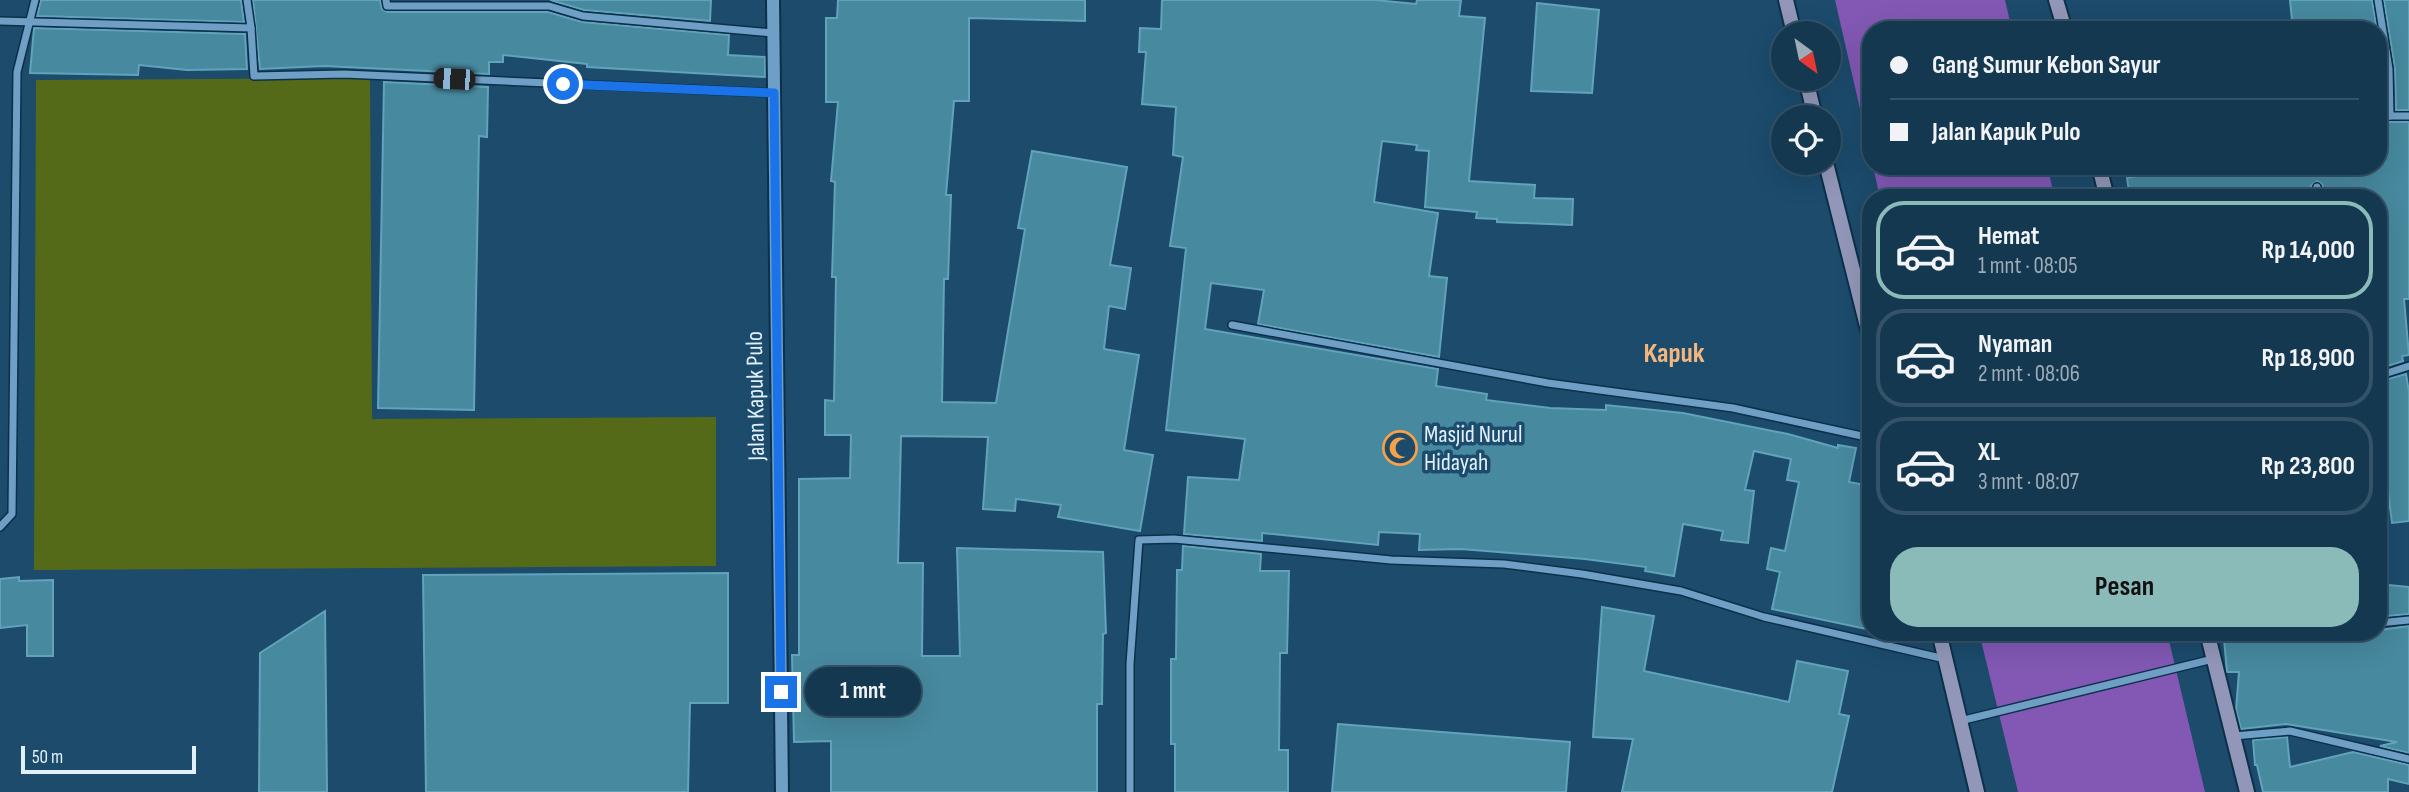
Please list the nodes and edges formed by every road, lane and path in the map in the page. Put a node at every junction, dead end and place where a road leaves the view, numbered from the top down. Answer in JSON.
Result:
{"nodes":[{"id":1,"x":35,"y":0,"type":"edge"},
{"id":2,"x":247,"y":0,"type":"edge"},
{"id":3,"x":386,"y":0,"type":"edge"},
{"id":4,"x":773,"y":0,"type":"edge"},
{"id":5,"x":1786,"y":0,"type":"edge"},
{"id":6,"x":2378,"y":0,"type":"edge"},
{"id":7,"x":452,"y":2,"type":"edge"},
{"id":8,"x":0,"y":21,"type":"edge"},
{"id":9,"x":31,"y":21,"type":"junction"},
{"id":10,"x":1791,"y":21,"type":"edge"},
{"id":11,"x":2381,"y":21,"type":"edge"},
{"id":12,"x":251,"y":28,"type":"junction"},
{"id":13,"x":774,"y":33,"type":"junction"},
{"id":14,"x":2387,"y":56,"type":"edge"},
{"id":15,"x":774,"y":93,"type":"junction"},
{"id":16,"x":2390,"y":116,"type":"joint"},
{"id":17,"x":2409,"y":117,"type":"edge"},
{"id":18,"x":1829,"y":175,"type":"edge"},
{"id":19,"x":1862,"y":306,"type":"edge"},
{"id":20,"x":1232,"y":326,"type":"dead end"},
{"id":21,"x":2409,"y":366,"type":"edge"},
{"id":22,"x":2387,"y":373,"type":"edge"},
{"id":23,"x":1862,"y":436,"type":"edge"},
{"id":24,"x":0,"y":527,"type":"edge"},
{"id":25,"x":2409,"y":620,"type":"edge"},
{"id":26,"x":2387,"y":621,"type":"edge"},
{"id":27,"x":1862,"y":640,"type":"edge"},
{"id":28,"x":1867,"y":641,"type":"edge"},
{"id":29,"x":1941,"y":641,"type":"edge"},
{"id":30,"x":2210,"y":641,"type":"edge"},
{"id":31,"x":1945,"y":659,"type":"junction"},
{"id":32,"x":2213,"y":659,"type":"junction"},
{"id":33,"x":1960,"y":721,"type":"junction"},
{"id":34,"x":2233,"y":736,"type":"junction"},
{"id":35,"x":2409,"y":759,"type":"edge"},
{"id":36,"x":782,"y":792,"type":"edge"},
{"id":37,"x":1130,"y":792,"type":"edge"},
{"id":38,"x":1977,"y":792,"type":"edge"},
{"id":39,"x":2247,"y":792,"type":"edge"}],
"edges":[{"from":1,"to":9,"type":"street"},
{"from":2,"to":12,"type":"street"},
{"from":3,"to":7,"type":"street"},
{"from":4,"to":13,"type":"street","name":"Jalan Kapuk Pulo"},
{"from":5,"to":10,"type":"main road"},
{"from":6,"to":11,"type":"street"},
{"from":7,"to":13,"type":"street"},
{"from":8,"to":9,"type":"street"},
{"from":9,"to":12,"type":"street"},
{"from":9,"to":24,"type":"street"},
{"from":12,"to":15,"type":"street"},
{"from":13,"to":15,"type":"street","name":"Jalan Kapuk Pulo"},
{"from":14,"to":16,"type":"street"},
{"from":15,"to":36,"type":"street","name":"Jalan Kapuk Pulo"},
{"from":16,"to":17,"type":"street"},
{"from":18,"to":19,"type":"main road"},
{"from":20,"to":23,"type":"street"},
{"from":21,"to":22,"type":"street"},
{"from":25,"to":26,"type":"street"},
{"from":27,"to":37,"type":"street"},
{"from":28,"to":31,"type":"street"},
{"from":29,"to":31,"type":"main road"},
{"from":30,"to":32,"type":"main road"},
{"from":31,"to":33,"type":"main road"},
{"from":32,"to":33,"type":"street"},
{"from":32,"to":34,"type":"main road"},
{"from":33,"to":38,"type":"main road"},
{"from":34,"to":35,"type":"street"},
{"from":34,"to":39,"type":"main road"}]}
